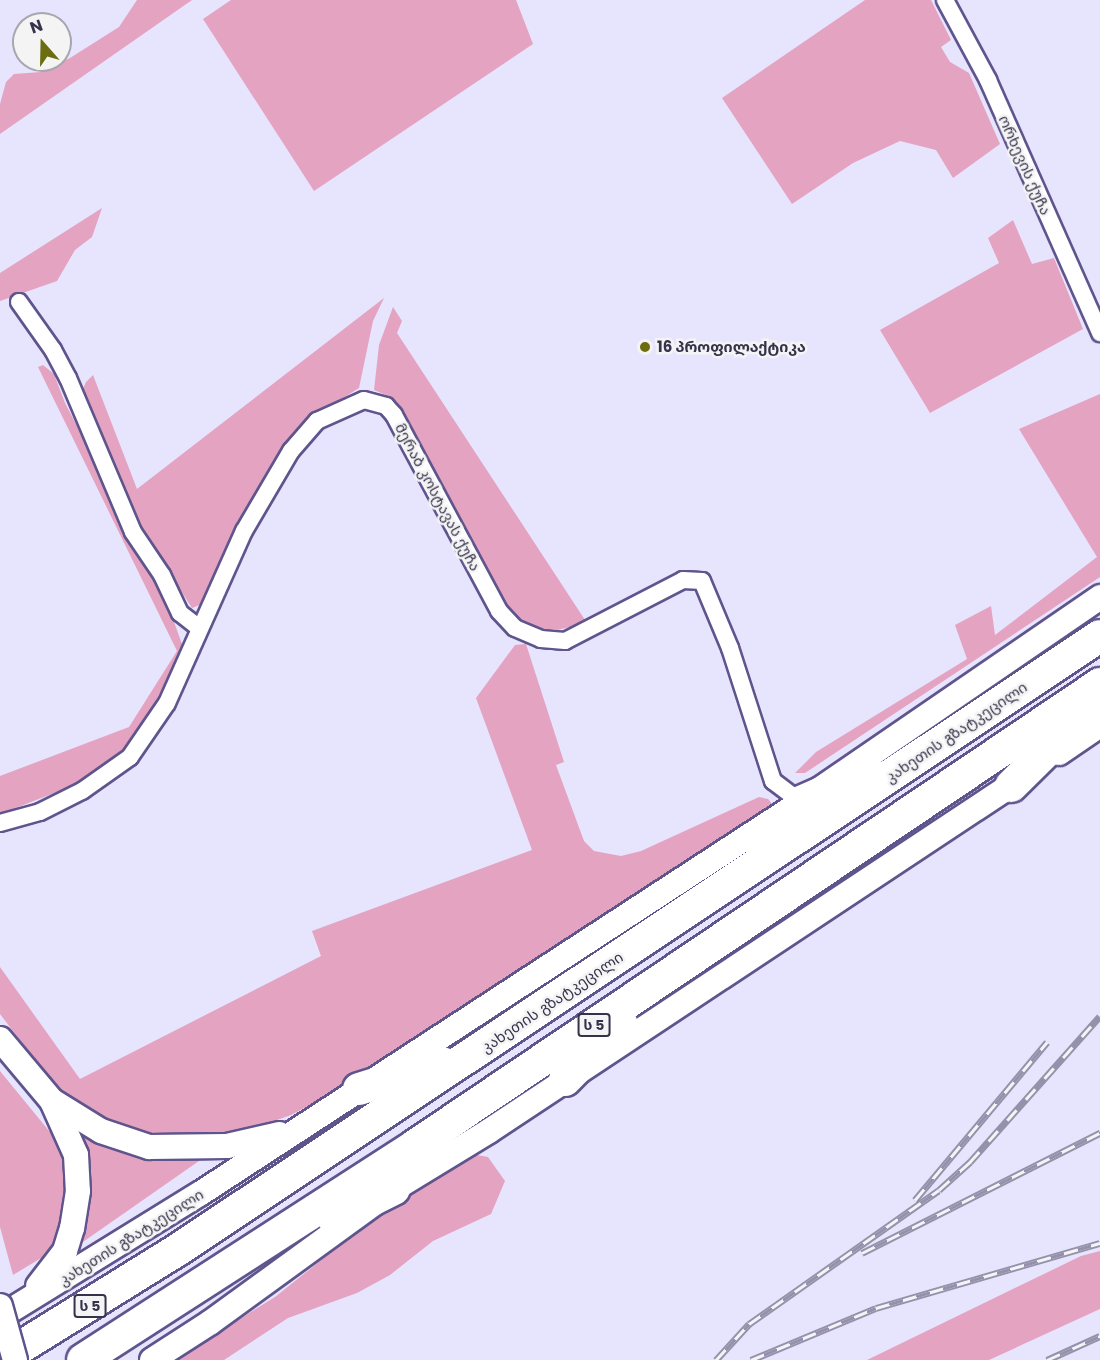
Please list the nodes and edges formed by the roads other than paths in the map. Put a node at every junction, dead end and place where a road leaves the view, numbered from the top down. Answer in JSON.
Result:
{"nodes":[{"id":1,"x":945,"y":0,"type":"edge"},
{"id":2,"x":19,"y":302,"type":"dead end"},
{"id":3,"x":1098,"y":323,"type":"edge"},
{"id":4,"x":1100,"y":597,"type":"edge"},
{"id":5,"x":198,"y":627,"type":"junction"},
{"id":6,"x":1100,"y":636,"type":"edge"},
{"id":7,"x":1100,"y":684,"type":"edge"},
{"id":8,"x":1100,"y":698,"type":"edge"},
{"id":9,"x":1100,"y":725,"type":"edge"},
{"id":10,"x":942,"y":741,"type":"junction"},
{"id":11,"x":1011,"y":786,"type":"junction"},
{"id":12,"x":801,"y":802,"type":"junction"},
{"id":13,"x":0,"y":823,"type":"edge"},
{"id":14,"x":670,"y":973,"type":"junction"},
{"id":15,"x":0,"y":1039,"type":"edge"},
{"id":16,"x":475,"y":1054,"type":"junction"},
{"id":17,"x":565,"y":1080,"type":"junction"},
{"id":18,"x":358,"y":1089,"type":"junction"},
{"id":19,"x":52,"y":1101,"type":"junction"},
{"id":20,"x":313,"y":1120,"type":"junction"},
{"id":21,"x":394,"y":1189,"type":"junction"},
{"id":22,"x":215,"y":1278,"type":"junction"},
{"id":23,"x":4,"y":1311,"type":"edge"},
{"id":24,"x":0,"y":1360,"type":"edge"},
{"id":25,"x":15,"y":1360,"type":"edge"},
{"id":26,"x":83,"y":1360,"type":"edge"},
{"id":27,"x":152,"y":1360,"type":"edge"}],
"edges":[{"from":1,"to":3,"type":"street","name":"ორხევის ქუჩა"},
{"from":2,"to":5,"type":"street"},
{"from":4,"to":12,"type":"street","name":"კახეთის გზატკეცილი"},
{"from":5,"to":12,"type":"street","name":"მერაბ კოსტავას ქუჩა"},
{"from":5,"to":13,"type":"street","name":"მერაბ კოსტავას ქუჩა"},
{"from":6,"to":10,"type":"highway","name":"კახეთის გზატკეცილი","number":"ს 5"},
{"from":7,"to":14,"type":"highway","number":"ს 5"},
{"from":8,"to":11,"type":"highway"},
{"from":9,"to":11,"type":"street"},
{"from":10,"to":12,"type":"highway"},
{"from":10,"to":16,"type":"highway","name":"კახეთის გზატკეცილი","number":"ს 5"},
{"from":11,"to":17,"type":"street"},
{"from":12,"to":18,"type":"street","name":"კახეთის გზატკეცილი"},
{"from":14,"to":17,"type":"highway"},
{"from":14,"to":22,"type":"highway","number":"ს 5"},
{"from":15,"to":19,"type":"street"},
{"from":16,"to":18,"type":"highway"},
{"from":16,"to":24,"type":"highway","name":"კახეთის გზატკეცილი","number":"ს 5"},
{"from":17,"to":21,"type":"street"},
{"from":18,"to":20,"type":"street","name":"კახეთის გზატკეცილი"},
{"from":19,"to":20,"type":"street"},
{"from":19,"to":23,"type":"street"},
{"from":20,"to":23,"type":"street","name":"კახეთის გზატკეცილი"},
{"from":21,"to":22,"type":"highway"},
{"from":21,"to":27,"type":"street"},
{"from":22,"to":26,"type":"highway","number":"ს 5"},
{"from":23,"to":25,"type":"street","bridge":true}]}
